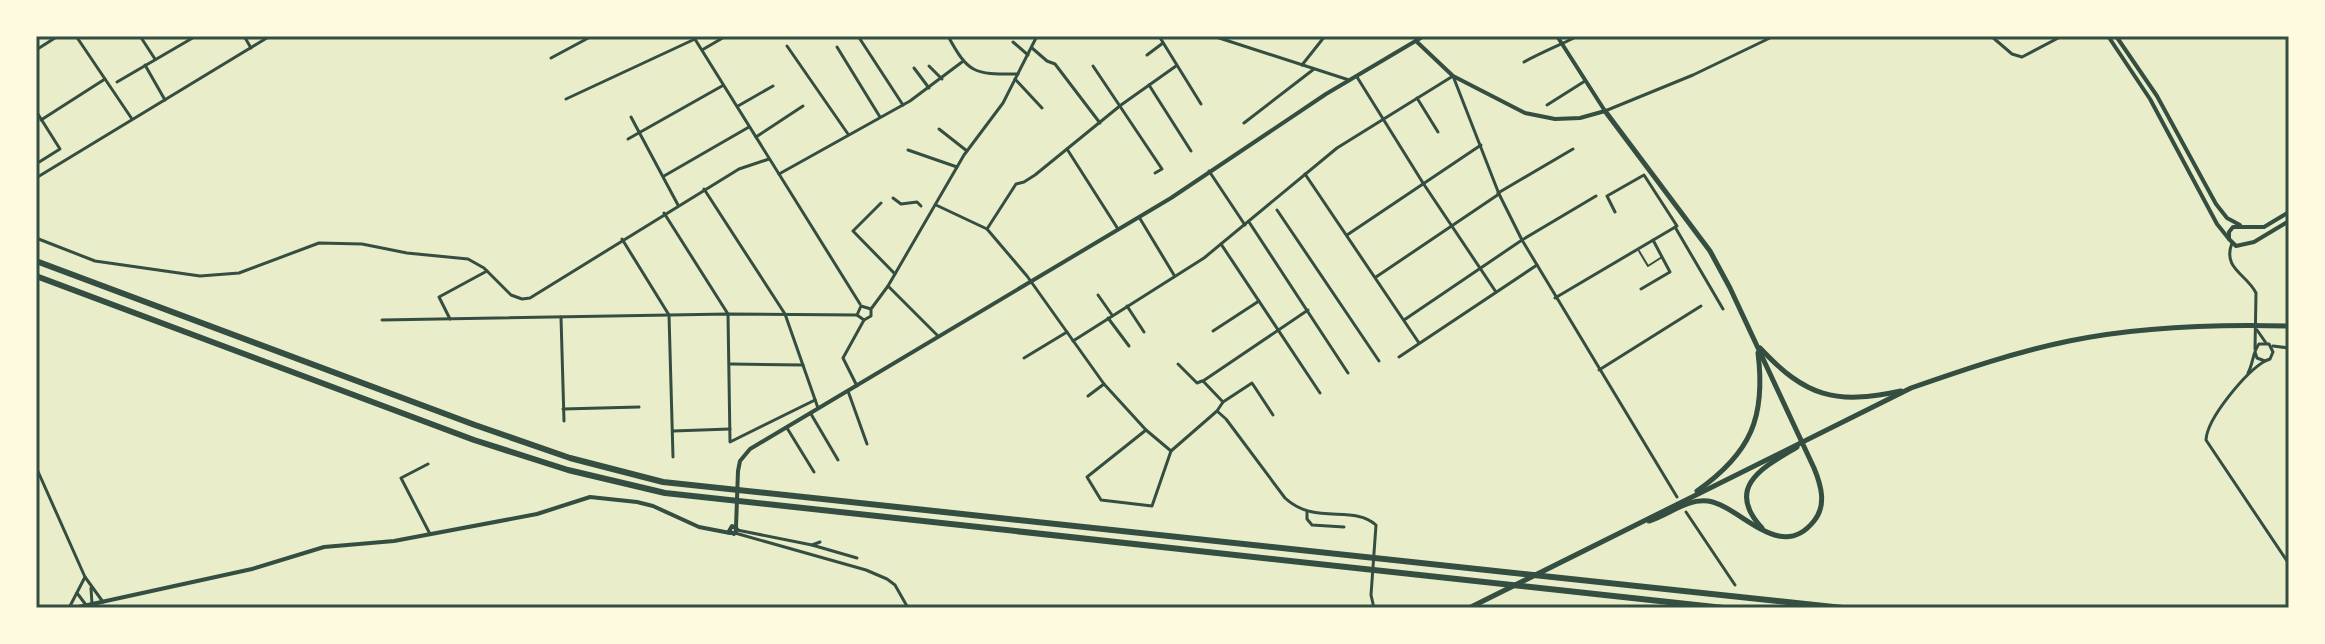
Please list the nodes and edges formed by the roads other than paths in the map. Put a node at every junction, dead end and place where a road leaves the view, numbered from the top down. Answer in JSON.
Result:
{"nodes":[{"id":1,"x":58,"y":36,"type":"edge"},
{"id":2,"x":76,"y":36,"type":"edge"},
{"id":3,"x":140,"y":36,"type":"edge"},
{"id":4,"x":196,"y":36,"type":"edge"},
{"id":5,"x":244,"y":36,"type":"edge"},
{"id":6,"x":270,"y":36,"type":"edge"},
{"id":7,"x":592,"y":36,"type":"edge"},
{"id":8,"x":726,"y":36,"type":"edge"},
{"id":9,"x":858,"y":36,"type":"edge"},
{"id":10,"x":948,"y":36,"type":"edge"},
{"id":11,"x":1037,"y":36,"type":"edge"},
{"id":12,"x":1159,"y":36,"type":"edge"},
{"id":13,"x":1213,"y":36,"type":"edge"},
{"id":14,"x":1325,"y":36,"type":"edge"},
{"id":15,"x":1424,"y":36,"type":"edge"},
{"id":16,"x":1557,"y":36,"type":"edge"},
{"id":17,"x":1578,"y":36,"type":"edge"},
{"id":18,"x":1774,"y":36,"type":"edge"},
{"id":19,"x":1991,"y":36,"type":"edge"},
{"id":20,"x":2062,"y":36,"type":"edge"},
{"id":21,"x":2108,"y":36,"type":"edge"},
{"id":22,"x":2116,"y":36,"type":"edge"},
{"id":23,"x":694,"y":38,"type":"edge"},
{"id":24,"x":1415,"y":38,"type":"edge"},
{"id":25,"x":1013,"y":42,"type":"dead end"},
{"id":26,"x":1163,"y":43,"type":"junction"},
{"id":27,"x":1562,"y":44,"type":"junction"},
{"id":28,"x":787,"y":46,"type":"dead end"},
{"id":29,"x":837,"y":47,"type":"dead end"},
{"id":30,"x":251,"y":48,"type":"junction"},
{"id":31,"x":1032,"y":48,"type":"junction"},
{"id":32,"x":36,"y":50,"type":"edge"},
{"id":33,"x":702,"y":50,"type":"junction"},
{"id":34,"x":1028,"y":55,"type":"junction"},
{"id":35,"x":1147,"y":55,"type":"dead end"},
{"id":36,"x":551,"y":58,"type":"dead end"},
{"id":37,"x":155,"y":59,"type":"junction"},
{"id":38,"x":962,"y":62,"type":"junction"},
{"id":39,"x":1524,"y":62,"type":"dead end"},
{"id":40,"x":145,"y":65,"type":"junction"},
{"id":41,"x":1302,"y":65,"type":"junction"},
{"id":42,"x":929,"y":66,"type":"dead end"},
{"id":43,"x":1093,"y":66,"type":"dead end"},
{"id":44,"x":1176,"y":66,"type":"junction"},
{"id":45,"x":914,"y":68,"type":"dead end"},
{"id":46,"x":1314,"y":69,"type":"junction"},
{"id":47,"x":1018,"y":74,"type":"junction"},
{"id":48,"x":1356,"y":76,"type":"junction"},
{"id":49,"x":1453,"y":76,"type":"junction"},
{"id":50,"x":105,"y":79,"type":"junction"},
{"id":51,"x":942,"y":79,"type":"junction"},
{"id":52,"x":1015,"y":79,"type":"junction"},
{"id":53,"x":1349,"y":80,"type":"junction"},
{"id":54,"x":1585,"y":81,"type":"junction"},
{"id":55,"x":117,"y":82,"type":"dead end"},
{"id":56,"x":1149,"y":85,"type":"junction"},
{"id":57,"x":724,"y":86,"type":"junction"},
{"id":58,"x":773,"y":86,"type":"dead end"},
{"id":59,"x":929,"y":89,"type":"junction"},
{"id":60,"x":1417,"y":98,"type":"junction"},
{"id":61,"x":566,"y":99,"type":"dead end"},
{"id":62,"x":165,"y":100,"type":"junction"},
{"id":63,"x":1201,"y":104,"type":"dead end"},
{"id":64,"x":903,"y":105,"type":"junction"},
{"id":65,"x":1121,"y":105,"type":"junction"},
{"id":66,"x":1547,"y":105,"type":"dead end"},
{"id":67,"x":737,"y":106,"type":"junction"},
{"id":68,"x":803,"y":106,"type":"dead end"},
{"id":69,"x":1042,"y":108,"type":"dead end"},
{"id":70,"x":36,"y":111,"type":"edge"},
{"id":71,"x":1605,"y":111,"type":"junction"},
{"id":72,"x":631,"y":117,"type":"dead end"},
{"id":73,"x":880,"y":117,"type":"junction"},
{"id":74,"x":132,"y":119,"type":"junction"},
{"id":75,"x":1383,"y":119,"type":"junction"},
{"id":76,"x":41,"y":120,"type":"junction"},
{"id":77,"x":1100,"y":123,"type":"junction"},
{"id":78,"x":1244,"y":123,"type":"dead end"},
{"id":79,"x":749,"y":127,"type":"junction"},
{"id":80,"x":939,"y":129,"type":"dead end"},
{"id":81,"x":640,"y":132,"type":"junction"},
{"id":82,"x":1438,"y":132,"type":"dead end"},
{"id":83,"x":848,"y":134,"type":"junction"},
{"id":84,"x":756,"y":137,"type":"junction"},
{"id":85,"x":628,"y":139,"type":"dead end"},
{"id":86,"x":1481,"y":145,"type":"junction"},
{"id":87,"x":1067,"y":149,"type":"junction"},
{"id":88,"x":1573,"y":149,"type":"dead end"},
{"id":89,"x":908,"y":150,"type":"dead end"},
{"id":90,"x":967,"y":151,"type":"junction"},
{"id":91,"x":1191,"y":151,"type":"dead end"},
{"id":92,"x":769,"y":159,"type":"junction"},
{"id":93,"x":36,"y":164,"type":"edge"},
{"id":94,"x":957,"y":167,"type":"junction"},
{"id":95,"x":1209,"y":171,"type":"junction"},
{"id":96,"x":1155,"y":173,"type":"dead end"},
{"id":97,"x":779,"y":174,"type":"junction"},
{"id":98,"x":1305,"y":174,"type":"junction"},
{"id":99,"x":664,"y":176,"type":"junction"},
{"id":100,"x":36,"y":178,"type":"edge"},
{"id":101,"x":1423,"y":183,"type":"junction"},
{"id":102,"x":704,"y":189,"type":"junction"},
{"id":103,"x":1499,"y":193,"type":"junction"},
{"id":104,"x":1596,"y":196,"type":"dead end"},
{"id":105,"x":893,"y":198,"type":"dead end"},
{"id":106,"x":881,"y":203,"type":"dead end"},
{"id":107,"x":678,"y":205,"type":"junction"},
{"id":108,"x":936,"y":205,"type":"junction"},
{"id":109,"x":921,"y":206,"type":"dead end"},
{"id":110,"x":1277,"y":210,"type":"dead end"},
{"id":111,"x":1615,"y":212,"type":"dead end"},
{"id":112,"x":2289,"y":212,"type":"edge"},
{"id":113,"x":664,"y":213,"type":"junction"},
{"id":114,"x":1139,"y":217,"type":"junction"},
{"id":115,"x":2289,"y":221,"type":"edge"},
{"id":116,"x":1247,"y":223,"type":"junction"},
{"id":117,"x":2240,"y":225,"type":"junction"},
{"id":118,"x":1453,"y":226,"type":"junction"},
{"id":119,"x":1675,"y":227,"type":"junction"},
{"id":120,"x":2246,"y":228,"type":"junction"},
{"id":121,"x":987,"y":229,"type":"junction"},
{"id":122,"x":1118,"y":229,"type":"junction"},
{"id":123,"x":1347,"y":235,"type":"junction"},
{"id":124,"x":36,"y":238,"type":"edge"},
{"id":125,"x":622,"y":239,"type":"junction"},
{"id":126,"x":1522,"y":240,"type":"junction"},
{"id":127,"x":1653,"y":240,"type":"junction"},
{"id":128,"x":2230,"y":241,"type":"junction"},
{"id":129,"x":1221,"y":244,"type":"junction"},
{"id":130,"x":2245,"y":244,"type":"junction"},
{"id":131,"x":1639,"y":249,"type":"junction"},
{"id":132,"x":1663,"y":257,"type":"junction"},
{"id":133,"x":36,"y":261,"type":"edge"},
{"id":134,"x":1537,"y":265,"type":"junction"},
{"id":135,"x":1480,"y":269,"type":"junction"},
{"id":136,"x":487,"y":271,"type":"junction"},
{"id":137,"x":895,"y":274,"type":"junction"},
{"id":138,"x":1174,"y":275,"type":"junction"},
{"id":139,"x":36,"y":276,"type":"edge"},
{"id":140,"x":1376,"y":277,"type":"junction"},
{"id":141,"x":1030,"y":281,"type":"junction"},
{"id":142,"x":888,"y":286,"type":"junction"},
{"id":143,"x":1641,"y":289,"type":"dead end"},
{"id":144,"x":1496,"y":292,"type":"junction"},
{"id":145,"x":1098,"y":295,"type":"dead end"},
{"id":146,"x":1555,"y":298,"type":"junction"},
{"id":147,"x":1259,"y":301,"type":"junction"},
{"id":148,"x":861,"y":306,"type":"junction"},
{"id":149,"x":1127,"y":306,"type":"junction"},
{"id":150,"x":1701,"y":306,"type":"dead end"},
{"id":151,"x":871,"y":309,"type":"junction"},
{"id":152,"x":1723,"y":309,"type":"dead end"},
{"id":153,"x":1308,"y":310,"type":"junction"},
{"id":154,"x":728,"y":314,"type":"junction"},
{"id":155,"x":785,"y":314,"type":"junction"},
{"id":156,"x":669,"y":315,"type":"junction"},
{"id":157,"x":857,"y":315,"type":"junction"},
{"id":158,"x":561,"y":317,"type":"junction"},
{"id":159,"x":1110,"y":317,"type":"junction"},
{"id":160,"x":450,"y":319,"type":"junction"},
{"id":161,"x":382,"y":320,"type":"dead end"},
{"id":162,"x":864,"y":320,"type":"junction"},
{"id":163,"x":1404,"y":320,"type":"junction"},
{"id":164,"x":2289,"y":326,"type":"edge"},
{"id":165,"x":1278,"y":329,"type":"junction"},
{"id":166,"x":2257,"y":330,"type":"junction"},
{"id":167,"x":1213,"y":331,"type":"dead end"},
{"id":168,"x":1067,"y":332,"type":"junction"},
{"id":169,"x":1144,"y":332,"type":"dead end"},
{"id":170,"x":937,"y":335,"type":"junction"},
{"id":171,"x":1073,"y":341,"type":"junction"},
{"id":172,"x":1419,"y":343,"type":"junction"},
{"id":173,"x":2267,"y":343,"type":"junction"},
{"id":174,"x":1757,"y":344,"type":"junction"},
{"id":175,"x":1129,"y":346,"type":"dead end"},
{"id":176,"x":2289,"y":348,"type":"edge"},
{"id":177,"x":2255,"y":351,"type":"junction"},
{"id":178,"x":1399,"y":357,"type":"dead end"},
{"id":179,"x":2272,"y":357,"type":"junction"},
{"id":180,"x":1024,"y":358,"type":"dead end"},
{"id":181,"x":1379,"y":361,"type":"dead end"},
{"id":182,"x":2265,"y":361,"type":"junction"},
{"id":183,"x":729,"y":364,"type":"junction"},
{"id":184,"x":1178,"y":364,"type":"dead end"},
{"id":185,"x":803,"y":365,"type":"junction"},
{"id":186,"x":1599,"y":370,"type":"junction"},
{"id":187,"x":1348,"y":373,"type":"dead end"},
{"id":188,"x":2247,"y":376,"type":"junction"},
{"id":189,"x":1203,"y":381,"type":"junction"},
{"id":190,"x":1104,"y":384,"type":"junction"},
{"id":191,"x":857,"y":386,"type":"junction"},
{"id":192,"x":1911,"y":388,"type":"junction"},
{"id":193,"x":848,"y":391,"type":"junction"},
{"id":194,"x":1320,"y":393,"type":"dead end"},
{"id":195,"x":1088,"y":396,"type":"dead end"},
{"id":196,"x":815,"y":400,"type":"junction"},
{"id":197,"x":1223,"y":402,"type":"junction"},
{"id":198,"x":639,"y":407,"type":"dead end"},
{"id":199,"x":563,"y":409,"type":"junction"},
{"id":200,"x":819,"y":409,"type":"junction"},
{"id":201,"x":1217,"y":411,"type":"junction"},
{"id":202,"x":811,"y":414,"type":"junction"},
{"id":203,"x":1273,"y":415,"type":"dead end"},
{"id":204,"x":564,"y":421,"type":"dead end"},
{"id":205,"x":787,"y":428,"type":"junction"},
{"id":206,"x":730,"y":429,"type":"junction"},
{"id":207,"x":1146,"y":430,"type":"junction"},
{"id":208,"x":673,"y":431,"type":"junction"},
{"id":209,"x":867,"y":444,"type":"dead end"},
{"id":210,"x":1788,"y":450,"type":"junction"},
{"id":211,"x":1171,"y":451,"type":"junction"},
{"id":212,"x":673,"y":457,"type":"dead end"},
{"id":213,"x":838,"y":460,"type":"dead end"},
{"id":214,"x":428,"y":464,"type":"dead end"},
{"id":215,"x":36,"y":467,"type":"edge"},
{"id":216,"x":814,"y":472,"type":"dead end"},
{"id":217,"x":1680,"y":499,"type":"junction"},
{"id":218,"x":1307,"y":512,"type":"junction"},
{"id":219,"x":1686,"y":512,"type":"dead end"},
{"id":220,"x":1344,"y":527,"type":"dead end"},
{"id":221,"x":1633,"y":527,"type":"junction"},
{"id":222,"x":733,"y":530,"type":"junction"},
{"id":223,"x":1765,"y":531,"type":"junction"},
{"id":224,"x":430,"y":534,"type":"junction"},
{"id":225,"x":820,"y":542,"type":"dead end"},
{"id":226,"x":812,"y":545,"type":"junction"},
{"id":227,"x":857,"y":558,"type":"dead end"},
{"id":228,"x":2289,"y":564,"type":"edge"},
{"id":229,"x":85,"y":577,"type":"junction"},
{"id":230,"x":1735,"y":585,"type":"dead end"},
{"id":231,"x":91,"y":587,"type":"junction"},
{"id":232,"x":77,"y":593,"type":"junction"},
{"id":233,"x":103,"y":602,"type":"junction"},
{"id":234,"x":89,"y":605,"type":"junction"},
{"id":235,"x":71,"y":608,"type":"edge"},
{"id":236,"x":908,"y":608,"type":"edge"},
{"id":237,"x":1374,"y":608,"type":"edge"},
{"id":238,"x":1469,"y":608,"type":"edge"},
{"id":239,"x":1724,"y":608,"type":"edge"},
{"id":240,"x":1843,"y":608,"type":"edge"}],
"edges":[{"from":1,"to":32,"type":"street"},
{"from":2,"to":50,"type":"street"},
{"from":3,"to":37,"type":"street"},
{"from":4,"to":37,"type":"street"},
{"from":5,"to":30,"type":"street"},
{"from":6,"to":30,"type":"street"},
{"from":7,"to":36,"type":"street"},
{"from":8,"to":33,"type":"street"},
{"from":9,"to":64,"type":"street"},
{"from":10,"to":38,"type":"street"},
{"from":11,"to":31,"type":"street"},
{"from":12,"to":26,"type":"street"},
{"from":13,"to":41,"type":"street"},
{"from":14,"to":41,"type":"street"},
{"from":15,"to":24,"type":"street"},
{"from":16,"to":27,"type":"street"},
{"from":17,"to":27,"type":"street"},
{"from":18,"to":71,"type":"street"},
{"from":19,"to":20,"type":"street"},
{"from":21,"to":128,"type":"street"},
{"from":22,"to":117,"type":"street"},
{"from":23,"to":33,"type":"street"},
{"from":23,"to":61,"type":"street"},
{"from":24,"to":48,"type":"street"},
{"from":24,"to":49,"type":"street"},
{"from":25,"to":34,"type":"street"},
{"from":26,"to":35,"type":"street"},
{"from":26,"to":44,"type":"street"},
{"from":27,"to":39,"type":"street"},
{"from":27,"to":54,"type":"street"},
{"from":28,"to":83,"type":"street"},
{"from":29,"to":73,"type":"street"},
{"from":30,"to":62,"type":"street"},
{"from":31,"to":34,"type":"street"},
{"from":31,"to":77,"type":"street"},
{"from":33,"to":57,"type":"street"},
{"from":34,"to":47,"type":"street"},
{"from":37,"to":40,"type":"street"},
{"from":38,"to":47,"type":"street"},
{"from":38,"to":51,"type":"street"},
{"from":40,"to":55,"type":"street"},
{"from":40,"to":62,"type":"street"},
{"from":41,"to":46,"type":"street"},
{"from":42,"to":51,"type":"street"},
{"from":43,"to":65,"type":"street"},
{"from":44,"to":56,"type":"street"},
{"from":44,"to":63,"type":"street"},
{"from":45,"to":59,"type":"street"},
{"from":46,"to":53,"type":"street"},
{"from":46,"to":78,"type":"street"},
{"from":47,"to":52,"type":"street"},
{"from":48,"to":53,"type":"street"},
{"from":48,"to":75,"type":"street"},
{"from":49,"to":60,"type":"street"},
{"from":49,"to":71,"type":"street"},
{"from":49,"to":86,"type":"street"},
{"from":50,"to":74,"type":"street"},
{"from":50,"to":76,"type":"street"},
{"from":51,"to":59,"type":"street"},
{"from":52,"to":69,"type":"street"},
{"from":52,"to":90,"type":"street"},
{"from":53,"to":95,"type":"street"},
{"from":54,"to":66,"type":"street"},
{"from":54,"to":71,"type":"street"},
{"from":56,"to":65,"type":"street"},
{"from":56,"to":91,"type":"street"},
{"from":57,"to":67,"type":"street"},
{"from":57,"to":81,"type":"street"},
{"from":58,"to":67,"type":"street"},
{"from":59,"to":64,"type":"street"},
{"from":60,"to":75,"type":"street"},
{"from":60,"to":82,"type":"street"},
{"from":62,"to":74,"type":"street"},
{"from":64,"to":73,"type":"street"},
{"from":65,"to":77,"type":"street"},
{"from":65,"to":96,"type":"street"},
{"from":67,"to":79,"type":"street"},
{"from":68,"to":84,"type":"street"},
{"from":70,"to":76,"type":"street"},
{"from":71,"to":174,"type":"highway"},
{"from":72,"to":81,"type":"street"},
{"from":73,"to":83,"type":"street"},
{"from":74,"to":100,"type":"street"},
{"from":75,"to":98,"type":"street"},
{"from":75,"to":101,"type":"street"},
{"from":76,"to":93,"type":"street"},
{"from":77,"to":87,"type":"street"},
{"from":79,"to":84,"type":"street"},
{"from":79,"to":99,"type":"street"},
{"from":80,"to":90,"type":"street"},
{"from":81,"to":85,"type":"street"},
{"from":81,"to":99,"type":"street"},
{"from":83,"to":97,"type":"street"},
{"from":84,"to":92,"type":"street"},
{"from":86,"to":101,"type":"street"},
{"from":86,"to":103,"type":"street"},
{"from":87,"to":121,"type":"street"},
{"from":87,"to":122,"type":"street"},
{"from":88,"to":103,"type":"street"},
{"from":89,"to":94,"type":"street"},
{"from":90,"to":94,"type":"street"},
{"from":92,"to":97,"type":"street"},
{"from":92,"to":102,"type":"street"},
{"from":94,"to":108,"type":"street"},
{"from":95,"to":114,"type":"street"},
{"from":95,"to":116,"type":"street"},
{"from":97,"to":148,"type":"street"},
{"from":98,"to":116,"type":"street"},
{"from":98,"to":123,"type":"street"},
{"from":99,"to":107,"type":"street"},
{"from":101,"to":118,"type":"street"},
{"from":101,"to":123,"type":"street"},
{"from":102,"to":107,"type":"street"},
{"from":102,"to":155,"type":"street"},
{"from":103,"to":118,"type":"street"},
{"from":103,"to":126,"type":"street"},
{"from":104,"to":126,"type":"street"},
{"from":105,"to":109,"type":"street"},
{"from":106,"to":137,"type":"street"},
{"from":107,"to":113,"type":"street"},
{"from":108,"to":121,"type":"street"},
{"from":108,"to":137,"type":"street"},
{"from":110,"to":181,"type":"street"},
{"from":111,"to":119,"type":"street"},
{"from":112,"to":120,"type":"street"},
{"from":113,"to":125,"type":"street"},
{"from":113,"to":154,"type":"street"},
{"from":114,"to":122,"type":"street"},
{"from":114,"to":138,"type":"street"},
{"from":115,"to":130,"type":"street"},
{"from":116,"to":129,"type":"street"},
{"from":116,"to":153,"type":"street"},
{"from":117,"to":120,"type":"street"},
{"from":117,"to":128,"type":"street"},
{"from":118,"to":135,"type":"street"},
{"from":118,"to":140,"type":"street"},
{"from":119,"to":127,"type":"street"},
{"from":119,"to":152,"type":"street"},
{"from":120,"to":130,"type":"street"},
{"from":121,"to":141,"type":"street"},
{"from":122,"to":141,"type":"street"},
{"from":123,"to":140,"type":"street"},
{"from":124,"to":136,"type":"street"},
{"from":125,"to":136,"type":"street"},
{"from":125,"to":156,"type":"street"},
{"from":126,"to":134,"type":"street"},
{"from":126,"to":135,"type":"street"},
{"from":127,"to":131,"type":"street"},
{"from":127,"to":132,"type":"street"},
{"from":128,"to":130,"type":"street"},
{"from":128,"to":166,"type":"street"},
{"from":129,"to":138,"type":"street"},
{"from":129,"to":147,"type":"street"},
{"from":131,"to":132,"type":"street"},
{"from":131,"to":146,"type":"street"},
{"from":132,"to":143,"type":"street"},
{"from":133,"to":240,"type":"highway"},
{"from":134,"to":144,"type":"street"},
{"from":134,"to":146,"type":"street"},
{"from":135,"to":144,"type":"street"},
{"from":135,"to":163,"type":"street"},
{"from":136,"to":160,"type":"street"},
{"from":137,"to":142,"type":"street"},
{"from":138,"to":149,"type":"street"},
{"from":139,"to":239,"type":"highway"},
{"from":140,"to":163,"type":"street"},
{"from":141,"to":168,"type":"street"},
{"from":141,"to":170,"type":"street"},
{"from":142,"to":151,"type":"street"},
{"from":142,"to":170,"type":"street"},
{"from":144,"to":172,"type":"street"},
{"from":145,"to":159,"type":"street"},
{"from":146,"to":186,"type":"street"},
{"from":147,"to":165,"type":"street"},
{"from":147,"to":167,"type":"street"},
{"from":148,"to":151,"type":"street"},
{"from":148,"to":157,"type":"street"},
{"from":149,"to":159,"type":"street"},
{"from":149,"to":169,"type":"street"},
{"from":150,"to":186,"type":"street"},
{"from":151,"to":162,"type":"street"},
{"from":153,"to":165,"type":"street"},
{"from":153,"to":187,"type":"street"},
{"from":154,"to":155,"type":"street"},
{"from":154,"to":156,"type":"street"},
{"from":154,"to":183,"type":"street"},
{"from":155,"to":157,"type":"street"},
{"from":155,"to":185,"type":"street"},
{"from":156,"to":158,"type":"street"},
{"from":156,"to":208,"type":"street"},
{"from":157,"to":162,"type":"street"},
{"from":158,"to":160,"type":"street"},
{"from":158,"to":199,"type":"street"},
{"from":159,"to":171,"type":"street"},
{"from":159,"to":175,"type":"street"},
{"from":160,"to":161,"type":"street"},
{"from":162,"to":191,"type":"street"},
{"from":163,"to":172,"type":"street"},
{"from":164,"to":192,"type":"highway"},
{"from":165,"to":189,"type":"street"},
{"from":165,"to":194,"type":"street"},
{"from":166,"to":173,"type":"street"},
{"from":166,"to":177,"type":"street"},
{"from":168,"to":171,"type":"street"},
{"from":168,"to":180,"type":"street"},
{"from":170,"to":191,"type":"street"},
{"from":171,"to":190,"type":"street"},
{"from":172,"to":178,"type":"street"},
{"from":173,"to":176,"type":"street"},
{"from":173,"to":177,"type":"street"},
{"from":173,"to":179,"type":"street"},
{"from":174,"to":192,"type":"highway"},
{"from":174,"to":217,"type":"highway"},
{"from":174,"to":223,"type":"highway"},
{"from":176,"to":179,"type":"street"},
{"from":177,"to":182,"type":"street"},
{"from":177,"to":188,"type":"street"},
{"from":179,"to":182,"type":"street"},
{"from":182,"to":188,"type":"street"},
{"from":183,"to":185,"type":"street"},
{"from":183,"to":206,"type":"street"},
{"from":184,"to":189,"type":"street"},
{"from":185,"to":196,"type":"street"},
{"from":186,"to":217,"type":"street"},
{"from":188,"to":228,"type":"street"},
{"from":189,"to":197,"type":"street"},
{"from":190,"to":195,"type":"street"},
{"from":190,"to":207,"type":"street"},
{"from":191,"to":193,"type":"street"},
{"from":192,"to":210,"type":"highway"},
{"from":193,"to":200,"type":"street"},
{"from":193,"to":209,"type":"street"},
{"from":196,"to":200,"type":"street"},
{"from":196,"to":206,"type":"street"},
{"from":197,"to":201,"type":"street"},
{"from":197,"to":203,"type":"street"},
{"from":198,"to":199,"type":"street"},
{"from":199,"to":204,"type":"street"},
{"from":200,"to":202,"type":"street"},
{"from":201,"to":211,"type":"street"},
{"from":201,"to":218,"type":"street"},
{"from":202,"to":205,"type":"street"},
{"from":202,"to":213,"type":"street"},
{"from":205,"to":216,"type":"street"},
{"from":205,"to":222,"type":"street"},
{"from":206,"to":208,"type":"street"},
{"from":207,"to":211,"type":"street"},
{"from":207,"to":211,"type":"street"},
{"from":208,"to":212,"type":"street"},
{"from":210,"to":217,"type":"highway"},
{"from":210,"to":223,"type":"highway"},
{"from":214,"to":224,"type":"street"},
{"from":215,"to":229,"type":"street"},
{"from":217,"to":221,"type":"highway"},
{"from":218,"to":220,"type":"street"},
{"from":218,"to":237,"type":"street"},
{"from":219,"to":230,"type":"street"},
{"from":221,"to":223,"type":"highway"},
{"from":221,"to":238,"type":"highway"},
{"from":222,"to":224,"type":"street"},
{"from":222,"to":226,"type":"street"},
{"from":222,"to":236,"type":"street"},
{"from":224,"to":233,"type":"street"},
{"from":225,"to":226,"type":"street"},
{"from":226,"to":227,"type":"street"},
{"from":229,"to":231,"type":"street"},
{"from":229,"to":232,"type":"street"},
{"from":231,"to":233,"type":"street"},
{"from":231,"to":234,"type":"street"},
{"from":232,"to":234,"type":"street"},
{"from":232,"to":235,"type":"street"},
{"from":233,"to":234,"type":"street"},
{"from":234,"to":235,"type":"street"}]}
